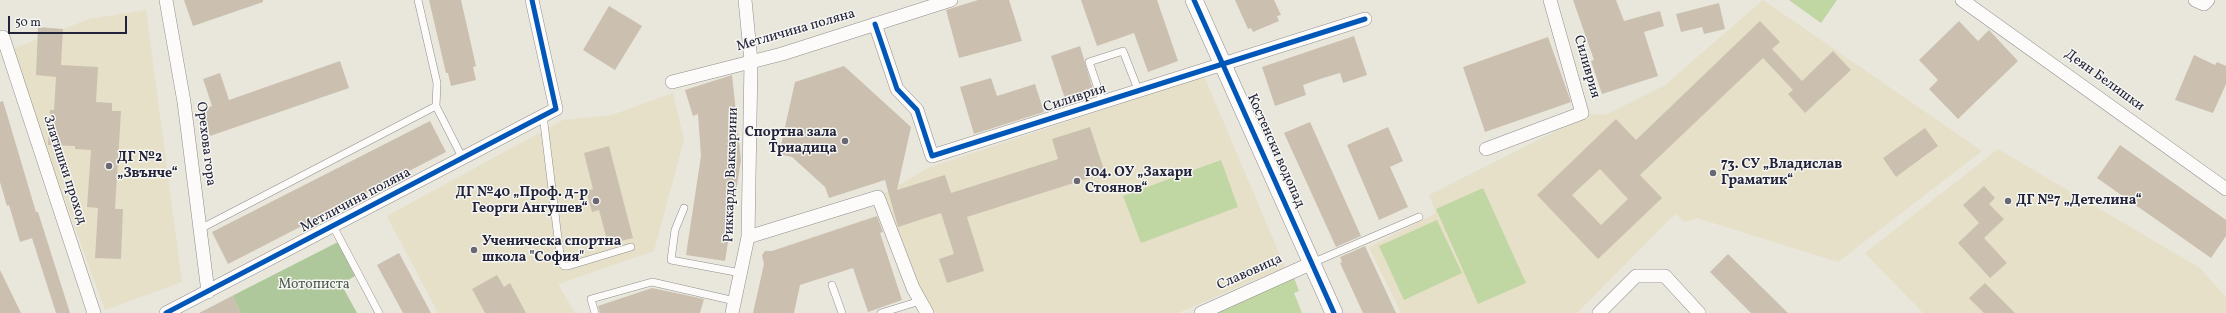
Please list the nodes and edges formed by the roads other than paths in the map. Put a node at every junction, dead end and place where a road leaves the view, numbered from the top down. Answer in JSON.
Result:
{"nodes":[{"id":1,"x":166,"y":0,"type":"edge"},
{"id":2,"x":418,"y":0,"type":"edge"},
{"id":3,"x":532,"y":0,"type":"edge"},
{"id":4,"x":745,"y":0,"type":"edge"},
{"id":5,"x":951,"y":0,"type":"edge"},
{"id":6,"x":1194,"y":0,"type":"edge"},
{"id":7,"x":1550,"y":0,"type":"edge"},
{"id":8,"x":1962,"y":0,"type":"edge"},
{"id":9,"x":2195,"y":0,"type":"edge"},
{"id":10,"x":2208,"y":0,"type":"edge"},
{"id":11,"x":1364,"y":18,"type":"dead end"},
{"id":12,"x":875,"y":24,"type":"junction"},
{"id":13,"x":2,"y":38,"type":"edge"},
{"id":14,"x":751,"y":61,"type":"junction"},
{"id":15,"x":1223,"y":65,"type":"junction"},
{"id":16,"x":672,"y":82,"type":"dead end"},
{"id":17,"x":1139,"y":92,"type":"junction"},
{"id":18,"x":1103,"y":103,"type":"junction"},
{"id":19,"x":436,"y":106,"type":"junction"},
{"id":20,"x":543,"y":115,"type":"junction"},
{"id":21,"x":1486,"y":149,"type":"dead end"},
{"id":22,"x":463,"y":159,"type":"junction"},
{"id":23,"x":2226,"y":189,"type":"edge"},
{"id":24,"x":684,"y":208,"type":"dead end"},
{"id":25,"x":1419,"y":217,"type":"dead end"},
{"id":26,"x":333,"y":226,"type":"junction"},
{"id":27,"x":200,"y":229,"type":"junction"},
{"id":28,"x":748,"y":237,"type":"junction"},
{"id":29,"x":631,"y":247,"type":"dead end"},
{"id":30,"x":1312,"y":263,"type":"junction"},
{"id":31,"x":740,"y":273,"type":"junction"},
{"id":32,"x":832,"y":285,"type":"dead end"},
{"id":33,"x":208,"y":292,"type":"junction"},
{"id":34,"x":920,"y":301,"type":"junction"},
{"id":35,"x":733,"y":307,"type":"edge"},
{"id":36,"x":94,"y":313,"type":"edge"},
{"id":37,"x":166,"y":313,"type":"edge"},
{"id":38,"x":379,"y":313,"type":"edge"},
{"id":39,"x":595,"y":313,"type":"edge"},
{"id":40,"x":842,"y":313,"type":"edge"},
{"id":41,"x":881,"y":313,"type":"edge"},
{"id":42,"x":927,"y":313,"type":"edge"},
{"id":43,"x":1201,"y":313,"type":"edge"},
{"id":44,"x":1334,"y":313,"type":"edge"},
{"id":45,"x":1599,"y":313,"type":"edge"},
{"id":46,"x":1699,"y":313,"type":"edge"}],
"edges":[{"from":1,"to":27,"type":"street","name":"Орехова гора"},
{"from":2,"to":19,"type":"lane"},
{"from":3,"to":20,"type":"street","name":"Метличина поляна"},
{"from":4,"to":14,"type":"street","name":"Риккардо Ваккарини"},
{"from":5,"to":12,"type":"street","name":"Метличина поляна"},
{"from":6,"to":15,"type":"street","name":"Костенски водопад"},
{"from":7,"to":21,"type":"street","name":"Силиврия"},
{"from":8,"to":23,"type":"street","name":"Деян Белишки"},
{"from":9,"to":10,"type":"street"},
{"from":11,"to":15,"type":"street","name":"Силиврия"},
{"from":12,"to":14,"type":"street","name":"Метличина поляна"},
{"from":12,"to":18,"type":"street","name":"Силиврия"},
{"from":13,"to":36,"type":"street","name":"Златишки проход"},
{"from":14,"to":16,"type":"street","name":"Метличина поляна"},
{"from":14,"to":28,"type":"street","name":"Риккардо Ваккарини"},
{"from":15,"to":17,"type":"street","name":"Силиврия"},
{"from":15,"to":30,"type":"street","name":"Костенски водопад"},
{"from":17,"to":18,"type":"street","name":"Силиврия"},
{"from":17,"to":18,"type":"lane"},
{"from":19,"to":22,"type":"lane"},
{"from":19,"to":27,"type":"lane"},
{"from":20,"to":22,"type":"street","name":"Метличина поляна"},
{"from":20,"to":29,"type":"lane"},
{"from":22,"to":26,"type":"street","name":"Метличина поляна"},
{"from":24,"to":31,"type":"lane"},
{"from":25,"to":30,"type":"lane"},
{"from":26,"to":33,"type":"street","name":"Метличина поляна"},
{"from":26,"to":38,"type":"lane"},
{"from":27,"to":33,"type":"street","name":"Орехова гора"},
{"from":28,"to":31,"type":"street","name":"Риккардо Ваккарини"},
{"from":28,"to":34,"type":"street"},
{"from":30,"to":43,"type":"street","name":"Славовица"},
{"from":30,"to":44,"type":"street","name":"Костенски водопад"},
{"from":31,"to":35,"type":"street","name":"Риккардо Ваккарини"},
{"from":32,"to":40,"type":"lane"},
{"from":33,"to":37,"type":"street","name":"Метличина поляна"},
{"from":34,"to":41,"type":"lane"},
{"from":34,"to":42,"type":"street"},
{"from":35,"to":39,"type":"lane"},
{"from":45,"to":46,"type":"street"}]}
